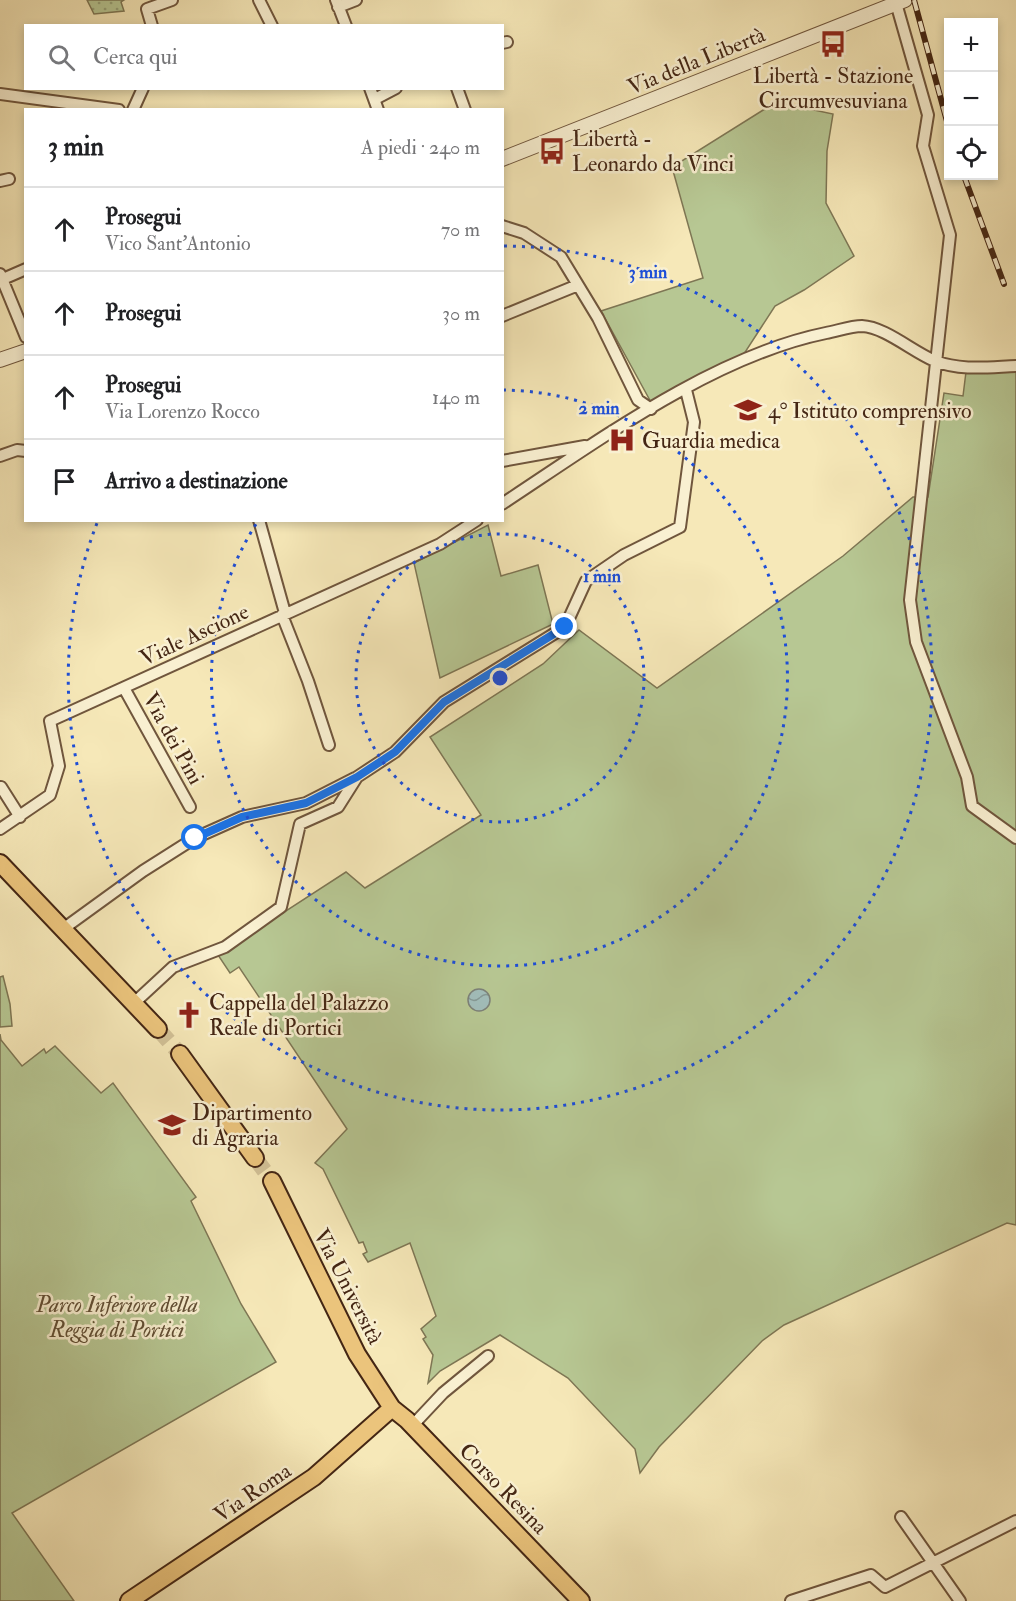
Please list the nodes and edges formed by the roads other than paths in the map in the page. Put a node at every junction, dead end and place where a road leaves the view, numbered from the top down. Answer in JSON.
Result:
{"nodes":[{"id":1,"x":172,"y":0,"type":"edge"},
{"id":2,"x":259,"y":0,"type":"edge"},
{"id":3,"x":356,"y":0,"type":"edge"},
{"id":4,"x":901,"y":2,"type":"edge"},
{"id":5,"x":337,"y":3,"type":"edge"},
{"id":6,"x":151,"y":24,"type":"edge"},
{"id":7,"x":271,"y":24,"type":"edge"},
{"id":8,"x":345,"y":24,"type":"edge"},
{"id":9,"x":142,"y":90,"type":"edge"},
{"id":10,"x":392,"y":90,"type":"edge"},
{"id":11,"x":458,"y":90,"type":"edge"},
{"id":12,"x":0,"y":94,"type":"edge"},
{"id":13,"x":374,"y":99,"type":"edge"},
{"id":14,"x":111,"y":108,"type":"edge"},
{"id":15,"x":134,"y":108,"type":"edge"},
{"id":16,"x":464,"y":108,"type":"edge"},
{"id":17,"x":504,"y":158,"type":"edge"},
{"id":18,"x":504,"y":227,"type":"edge"},
{"id":19,"x":24,"y":270,"type":"edge"},
{"id":20,"x":2,"y":276,"type":"edge"},
{"id":21,"x":578,"y":285,"type":"junction"},
{"id":22,"x":504,"y":315,"type":"edge"},
{"id":23,"x":24,"y":332,"type":"edge"},
{"id":24,"x":24,"y":352,"type":"edge"},
{"id":25,"x":0,"y":360,"type":"edge"},
{"id":26,"x":936,"y":361,"type":"junction"},
{"id":27,"x":1016,"y":366,"type":"edge"},
{"id":28,"x":686,"y":390,"type":"junction"},
{"id":29,"x":651,"y":409,"type":"junction"},
{"id":30,"x":592,"y":445,"type":"junction"},
{"id":31,"x":24,"y":451,"type":"edge"},
{"id":32,"x":0,"y":456,"type":"edge"},
{"id":33,"x":504,"y":461,"type":"edge"},
{"id":34,"x":504,"y":503,"type":"edge"},
{"id":35,"x":260,"y":522,"type":"edge"},
{"id":36,"x":474,"y":522,"type":"edge"},
{"id":37,"x":284,"y":614,"type":"junction"},
{"id":38,"x":124,"y":688,"type":"junction"},
{"id":39,"x":329,"y":745,"type":"dead end"},
{"id":40,"x":357,"y":777,"type":"junction"},
{"id":41,"x":1,"y":787,"type":"edge"},
{"id":42,"x":190,"y":807,"type":"dead end"},
{"id":43,"x":20,"y":817,"type":"junction"},
{"id":44,"x":0,"y":829,"type":"edge"},
{"id":45,"x":1016,"y":838,"type":"edge"},
{"id":46,"x":0,"y":863,"type":"edge"},
{"id":47,"x":63,"y":929,"type":"junction"},
{"id":48,"x":133,"y":1005,"type":"junction"},
{"id":49,"x":158,"y":1029,"type":"tunnel mouth"},
{"id":50,"x":180,"y":1054,"type":"tunnel mouth"},
{"id":51,"x":255,"y":1158,"type":"tunnel mouth"},
{"id":52,"x":272,"y":1181,"type":"tunnel mouth"},
{"id":53,"x":488,"y":1356,"type":"dead end"},
{"id":54,"x":392,"y":1408,"type":"junction"},
{"id":55,"x":412,"y":1426,"type":"junction"},
{"id":56,"x":901,"y":1517,"type":"dead end"},
{"id":57,"x":1016,"y":1521,"type":"edge"},
{"id":58,"x":934,"y":1563,"type":"junction"},
{"id":59,"x":129,"y":1601,"type":"edge"},
{"id":60,"x":580,"y":1601,"type":"edge"},
{"id":61,"x":791,"y":1601,"type":"edge"},
{"id":62,"x":960,"y":1601,"type":"edge"}],
"edges":[{"from":1,"to":6,"type":"street"},
{"from":2,"to":7,"type":"street"},
{"from":3,"to":5,"type":"street"},
{"from":4,"to":17,"type":"street","name":"Via della Libertà"},
{"from":4,"to":26,"type":"street"},
{"from":5,"to":8,"type":"street"},
{"from":9,"to":15,"type":"street"},
{"from":10,"to":13,"type":"street"},
{"from":11,"to":16,"type":"street"},
{"from":12,"to":14,"type":"street"},
{"from":18,"to":21,"type":"street"},
{"from":19,"to":20,"type":"street"},
{"from":20,"to":23,"type":"street"},
{"from":21,"to":22,"type":"street"},
{"from":21,"to":29,"type":"street"},
{"from":24,"to":25,"type":"street"},
{"from":26,"to":27,"type":"street"},
{"from":26,"to":28,"type":"street"},
{"from":26,"to":45,"type":"street"},
{"from":28,"to":29,"type":"street"},
{"from":28,"to":40,"type":"street"},
{"from":29,"to":30,"type":"street"},
{"from":30,"to":33,"type":"street"},
{"from":30,"to":34,"type":"street"},
{"from":31,"to":32,"type":"street"},
{"from":35,"to":37,"type":"street"},
{"from":36,"to":37,"type":"street","name":"Viale Ascione"},
{"from":37,"to":38,"type":"street","name":"Viale Ascione"},
{"from":37,"to":39,"type":"street"},
{"from":38,"to":42,"type":"street","name":"Via dei Pini"},
{"from":38,"to":43,"type":"street","name":"Viale Ascione"},
{"from":40,"to":47,"type":"street"},
{"from":40,"to":48,"type":"street"},
{"from":41,"to":43,"type":"street"},
{"from":43,"to":44,"type":"street","name":"Viale Ascione"},
{"from":46,"to":47,"type":"main road"},
{"from":47,"to":48,"type":"main road"},
{"from":48,"to":49,"type":"main road"},
{"from":50,"to":51,"type":"main road"},
{"from":52,"to":54,"type":"main road","name":"Via Università"},
{"from":53,"to":55,"type":"street"},
{"from":54,"to":55,"type":"main road","name":"Corso Resina"},
{"from":54,"to":59,"type":"main road","name":"Via Roma"},
{"from":55,"to":60,"type":"main road","name":"Corso Resina"},
{"from":56,"to":58,"type":"street"},
{"from":57,"to":58,"type":"street"},
{"from":58,"to":61,"type":"street"},
{"from":58,"to":62,"type":"street"}]}
